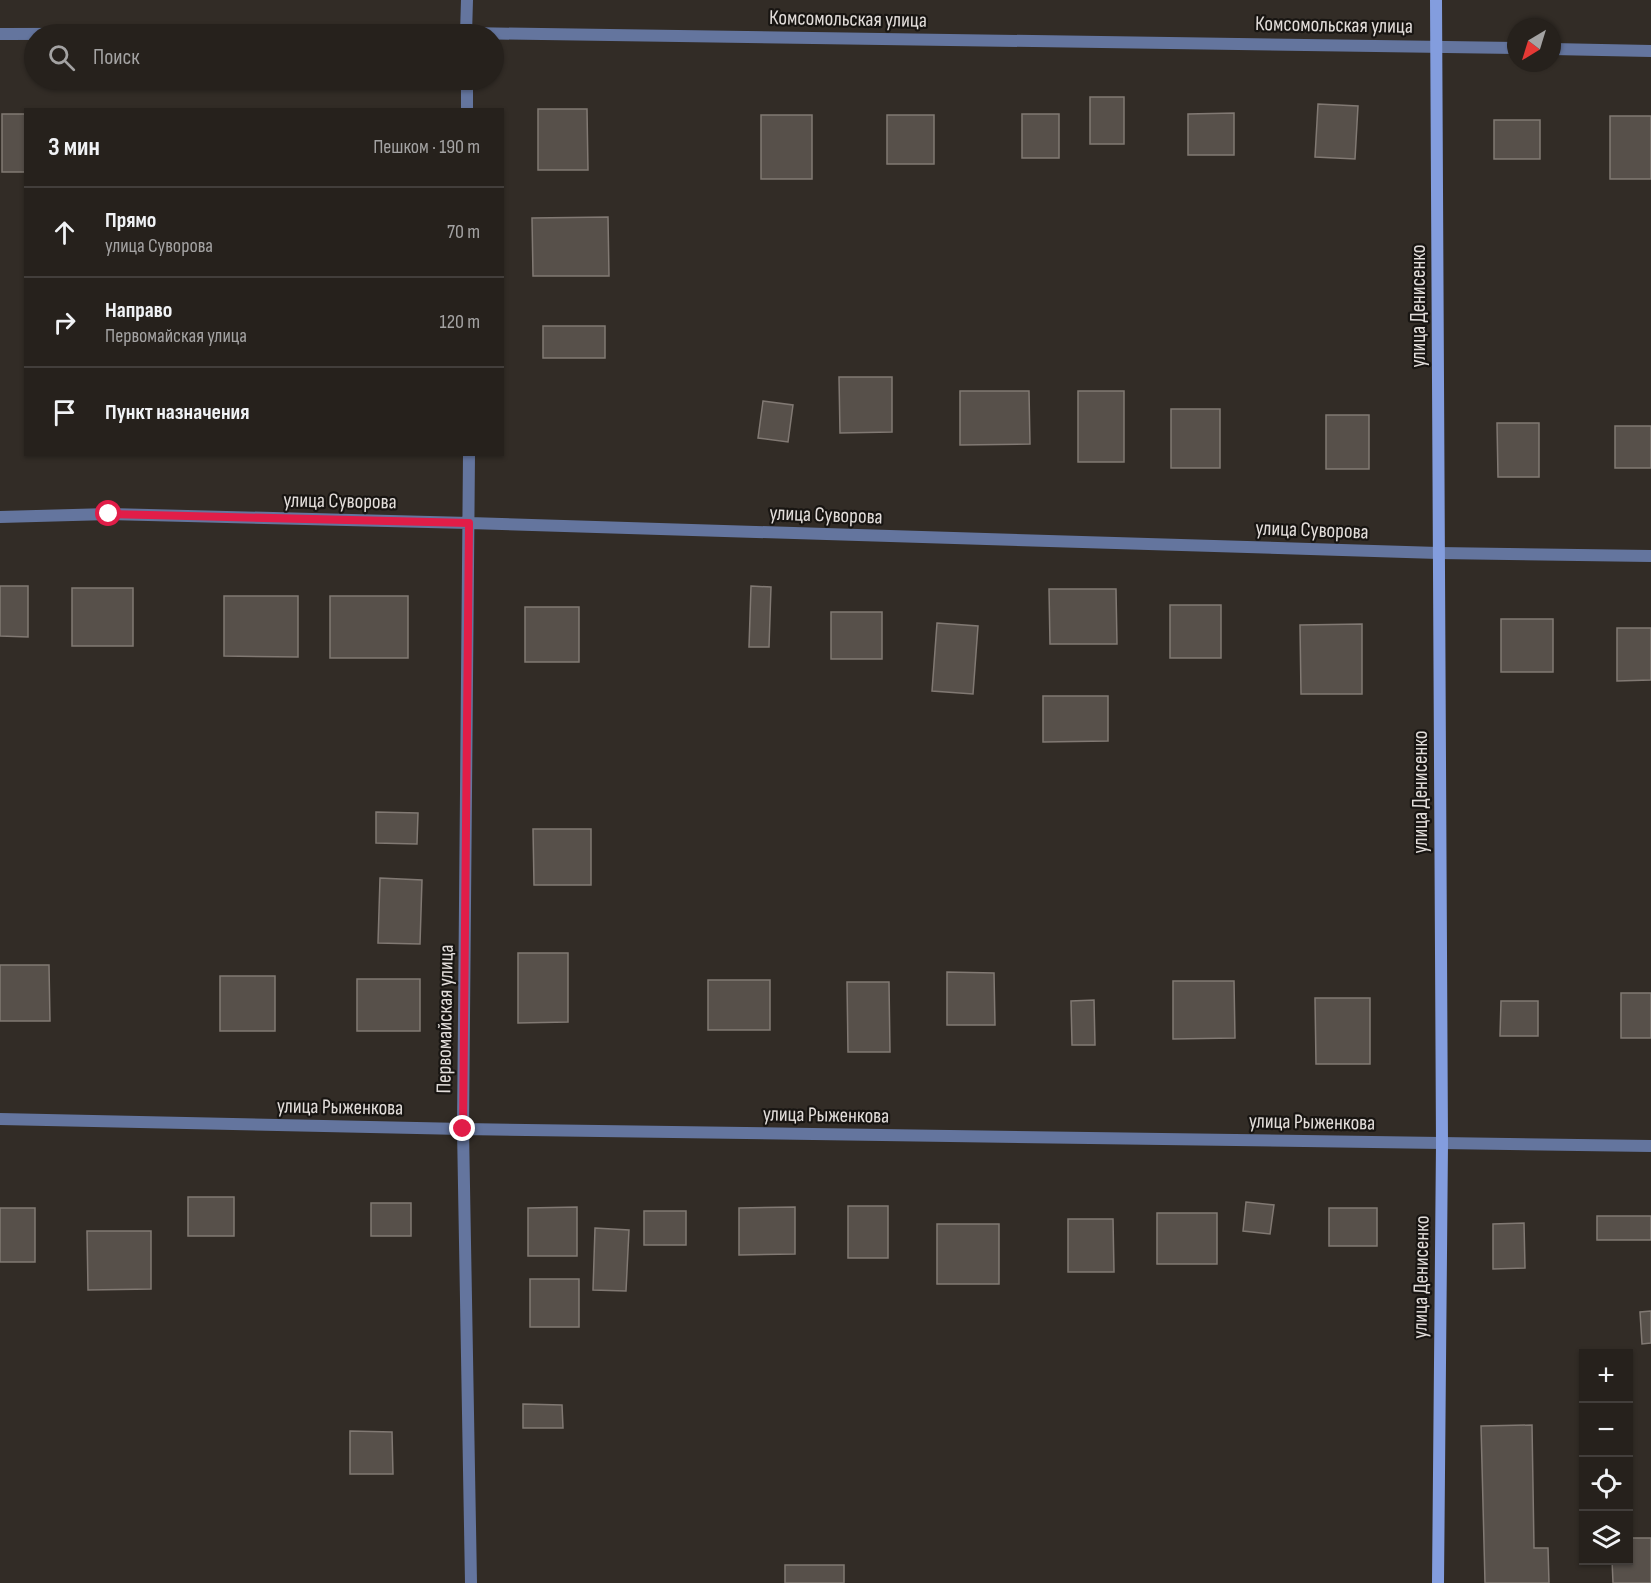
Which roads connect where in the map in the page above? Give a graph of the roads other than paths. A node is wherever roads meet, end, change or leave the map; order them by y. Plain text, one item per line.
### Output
1 (467, 0) edge
2 (1436, 0) edge
3 (466, 24) edge
4 (0, 34) edge
5 (24, 34) edge
6 (504, 34) edge
7 (1437, 46) junction
8 (1507, 48) edge
9 (1561, 49) edge
10 (1651, 51) edge
11 (467, 90) edge
12 (467, 108) edge
13 (469, 456) edge
14 (0, 517) edge
15 (469, 523) junction
16 (1438, 553) junction
17 (1651, 556) edge
18 (0, 1119) edge
19 (463, 1129) junction
20 (1442, 1143) junction
21 (1651, 1146) edge
22 (471, 1583) edge
23 (1438, 1583) edge

1 - 3 street
2 - 7 street, улица Денисенко
4 - 5 street, Комсомольская улица
6 - 7 street, Комсомольская улица
7 - 8 street, Комсомольская улица
7 - 16 street, улица Денисенко
9 - 10 street
11 - 12 street
13 - 15 street, Первомайская улица
14 - 15 street, улица Суворова
15 - 16 street, улица Суворова
15 - 19 street, Первомайская улица
16 - 17 street, улица Суворова
16 - 20 street, улица Денисенко
18 - 19 street, улица Рыженкова
19 - 20 street, улица Рыженкова
19 - 22 street, Первомайская улица
20 - 21 street, улица Рыженкова
20 - 23 street, улица Денисенко

